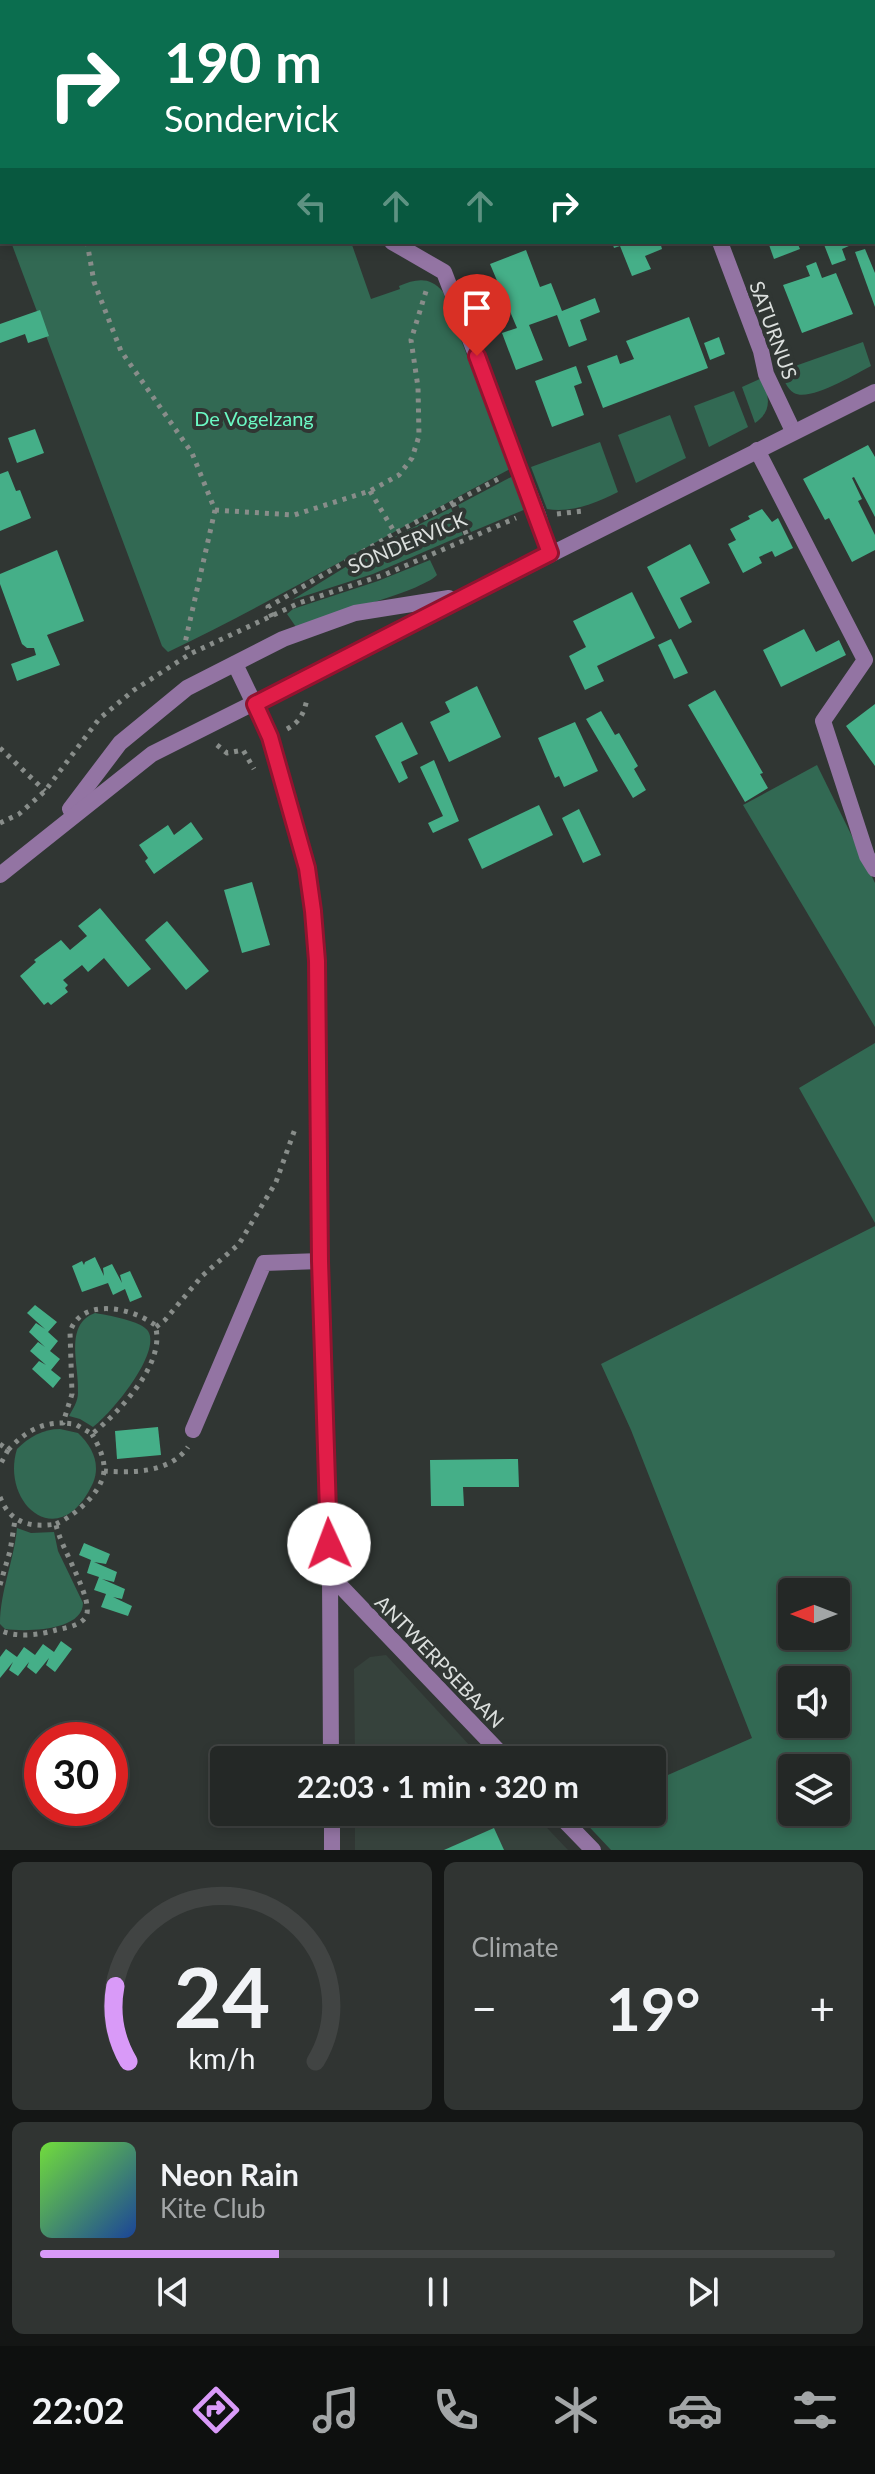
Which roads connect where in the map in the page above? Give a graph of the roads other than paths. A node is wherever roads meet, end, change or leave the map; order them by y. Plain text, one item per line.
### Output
1 (396, 244) edge
2 (721, 244) edge
3 (875, 392) edge
4 (793, 431) junction
5 (757, 450) junction
6 (550, 553) junction
7 (465, 596) junction
8 (235, 664) junction
9 (255, 704) junction
10 (57, 827) junction
11 (875, 869) edge
12 (0, 875) edge
13 (320, 1261) junction
14 (193, 1430) road end
15 (330, 1575) junction
16 (331, 1746) edge
17 (494, 1746) edge
18 (332, 1826) edge
19 (570, 1826) edge
20 (332, 1850) edge
21 (593, 1850) edge

1 - 6 street
2 - 4 street, SATURNUS
3 - 4 street
4 - 5 street
5 - 6 street
5 - 11 street
6 - 7 street
7 - 8 street
7 - 9 street
8 - 9 street
8 - 10 street
9 - 10 street
9 - 13 street
10 - 12 street
13 - 14 street
13 - 15 street
15 - 16 street
15 - 17 street, ANTWERPSEBAAN
18 - 20 street
19 - 21 street

